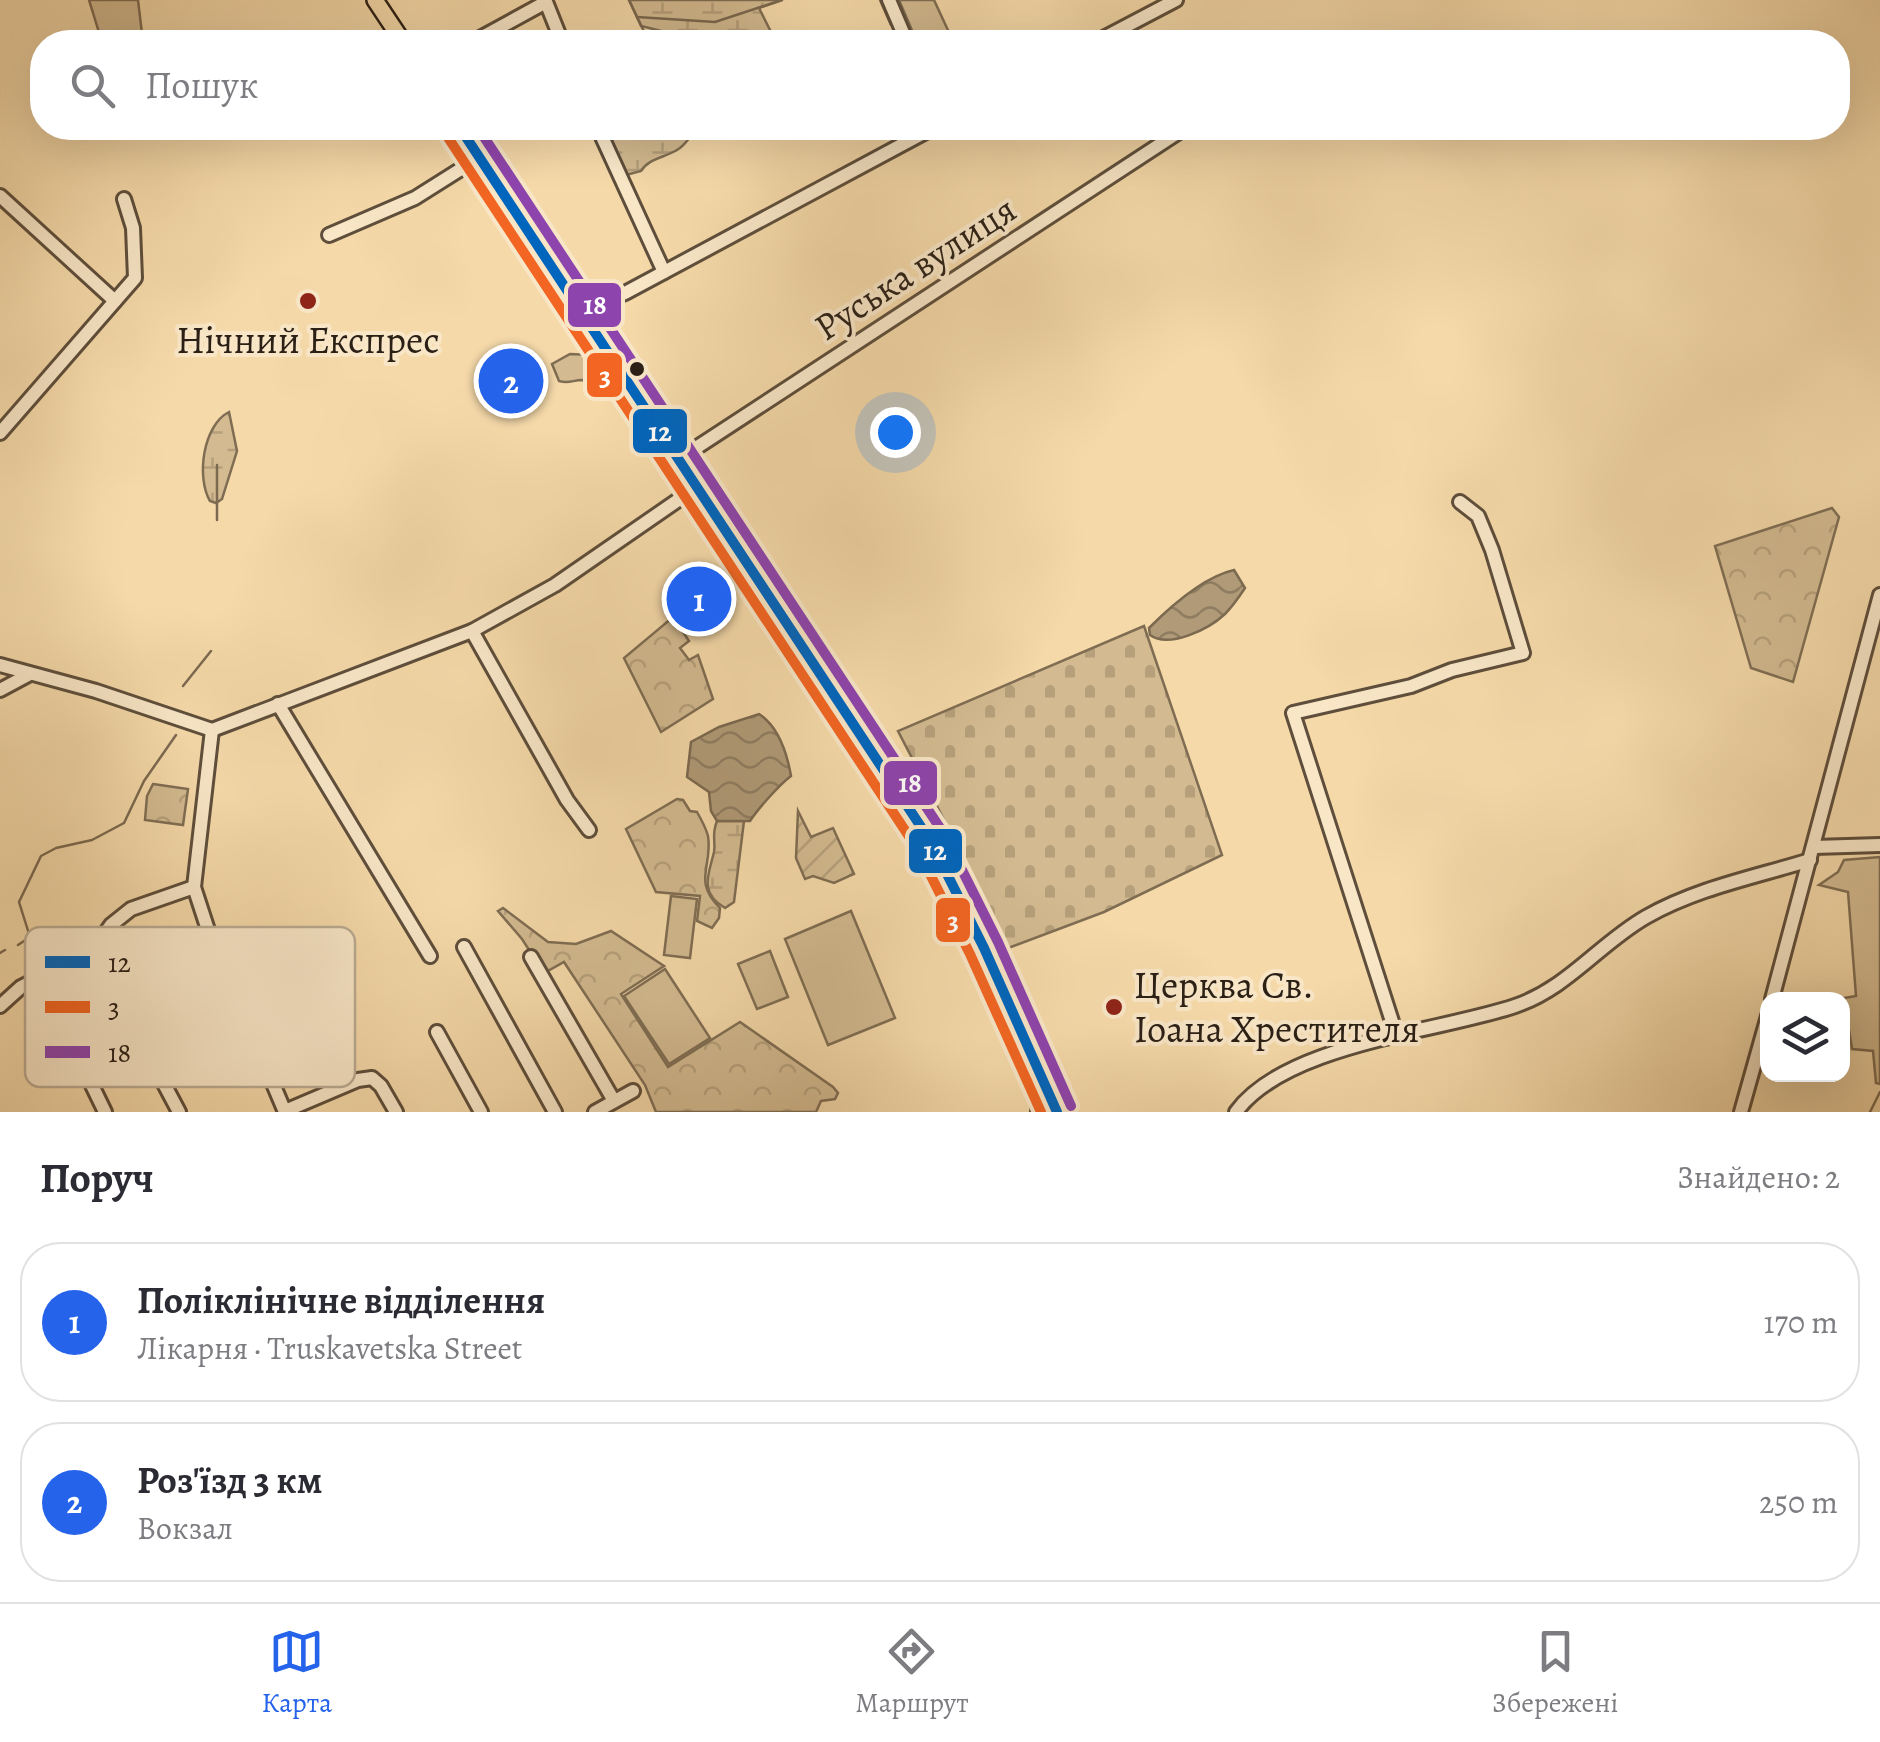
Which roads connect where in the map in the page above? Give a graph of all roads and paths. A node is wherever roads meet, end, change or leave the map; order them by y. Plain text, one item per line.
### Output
1 (374, 0) edge
2 (888, 0) edge
3 (1176, 0) edge
4 (395, 30) edge
5 (495, 30) edge
6 (557, 30) edge
7 (902, 30) edge
8 (1119, 30) edge
9 (468, 140) edge
10 (604, 140) edge
11 (911, 140) edge
12 (1167, 140) edge
13 (480, 157) junction
14 (0, 196) edge
15 (124, 199) dead end
16 (329, 235) dead end
17 (664, 272) junction
18 (115, 301) junction
19 (582, 311) junction
20 (0, 433) edge
21 (679, 459) junction
22 (697, 486) junction
23 (1460, 502) dead end
24 (1880, 595) edge
25 (472, 630) junction
26 (0, 665) edge
27 (28, 675) junction
28 (0, 690) edge
29 (278, 704) junction
30 (212, 730) junction
31 (588, 830) dead end
32 (1880, 845) edge
33 (1812, 854) junction
34 (194, 887) junction
35 (110, 927) edge
36 (207, 927) edge
37 (464, 947) dead end
38 (430, 956) dead end
39 (531, 957) dead end
40 (25, 987) edge
41 (1774, 992) edge
42 (0, 1006) edge
43 (437, 1032) dead end
44 (1397, 1037) junction
45 (1760, 1044) edge
46 (1042, 1078) junction
47 (355, 1081) edge
48 (93, 1087) edge
49 (165, 1087) edge
50 (274, 1087) edge
51 (342, 1087) edge
52 (633, 1090) dead end
53 (614, 1101) junction
54 (1054, 1110) edge
55 (105, 1112) edge
56 (178, 1112) edge
57 (285, 1112) edge
58 (396, 1112) edge
59 (481, 1112) edge
60 (555, 1112) edge
61 (595, 1112) edge
62 (1038, 1112) edge
63 (1236, 1112) edge
64 (1741, 1112) edge

1 - 4 main road
2 - 7 street
3 - 8 street
5 - 6 street
9 - 13 main road
10 - 17 street
11 - 17 street
12 - 21 street, Руська вулиця
13 - 16 street
13 - 19 main road
14 - 18 street
15 - 18 street
17 - 19 street
18 - 20 street
19 - 21 main road
21 - 22 main road
22 - 25 street
22 - 46 main road
23 - 44 street
24 - 33 street
25 - 29 street
25 - 31 street
26 - 27 street
27 - 28 street
27 - 30 street
29 - 30 street
29 - 38 street
30 - 34 street
32 - 33 street
33 - 41 street
33 - 44 street
34 - 35 street
34 - 36 street
37 - 60 street
39 - 53 street
40 - 42 street
43 - 59 street
44 - 63 street
45 - 64 street
46 - 54 main road
46 - 62 street
47 - 58 street
48 - 55 street
49 - 56 street
50 - 57 street
51 - 57 street
52 - 53 street
53 - 61 street

